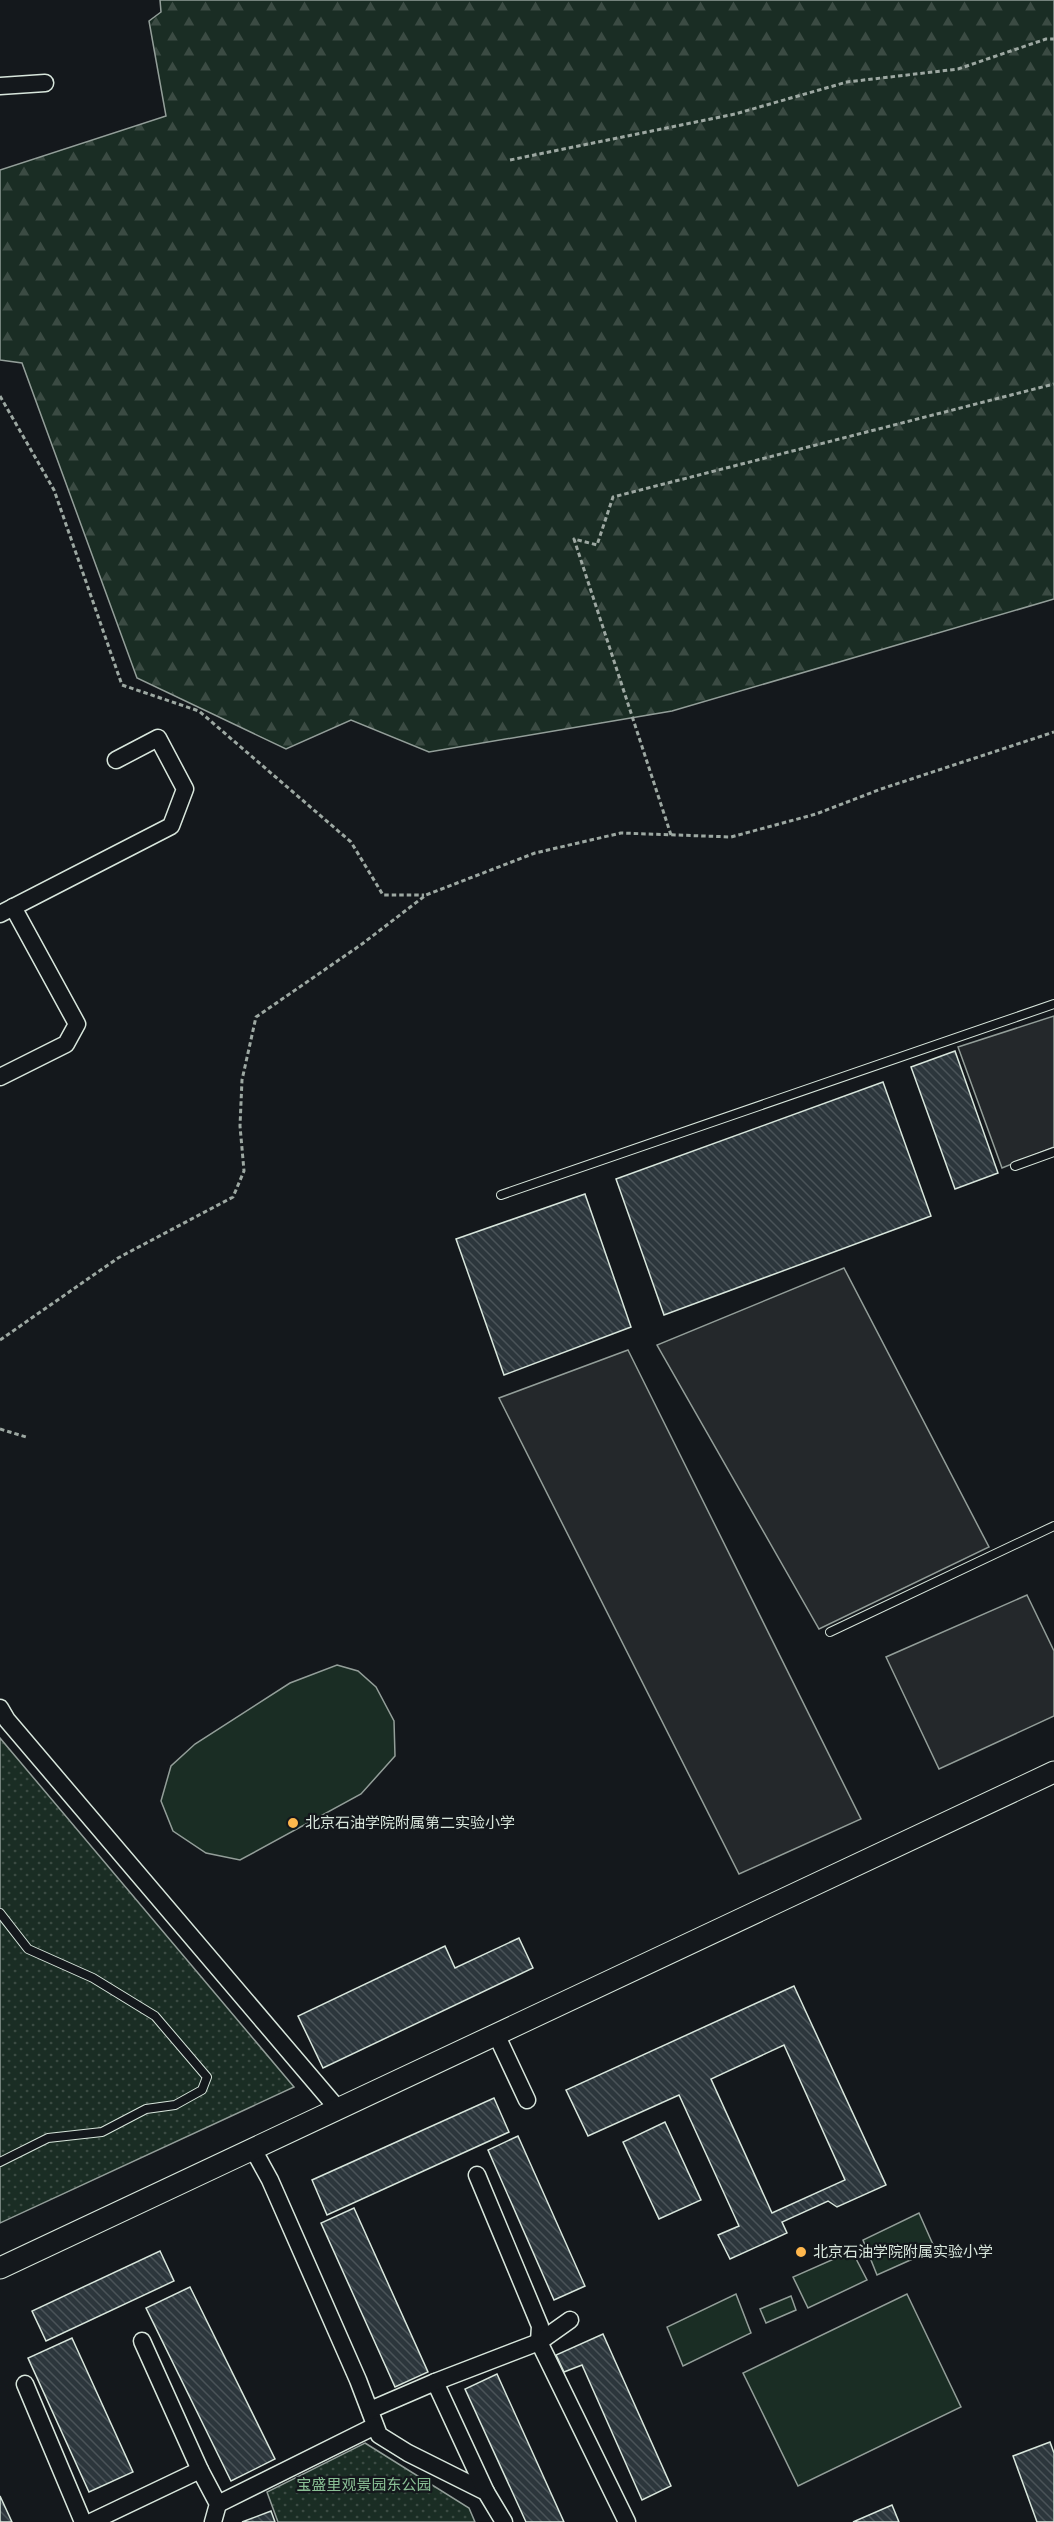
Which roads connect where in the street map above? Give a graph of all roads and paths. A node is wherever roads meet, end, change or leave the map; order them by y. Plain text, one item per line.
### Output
1 (1054, 39) edge
2 (45, 83) dead end
3 (0, 86) edge
4 (510, 160) dead end
5 (1054, 384) edge
6 (0, 396) edge
7 (1054, 732) edge
8 (116, 760) dead end
9 (671, 835) junction
10 (426, 895) junction
11 (6, 911) edge
12 (1054, 1004) edge
13 (0, 1077) edge
14 (1054, 1152) edge
15 (1015, 1167) dead end
16 (501, 1196) dead end
17 (0, 1340) edge
18 (0, 1429) edge
19 (26, 1437) dead end
20 (1054, 1526) edge
21 (830, 1632) dead end
22 (0, 1708) edge
23 (1054, 1772) edge
24 (0, 1913) edge
25 (496, 2034) junction
26 (527, 2100) dead end
27 (338, 2109) junction
28 (253, 2149) junction
29 (0, 2162) edge
30 (477, 2175) dead end
31 (0, 2268) edge
32 (570, 2320) dead end
33 (142, 2341) dead end
34 (539, 2342) junction
35 (435, 2382) junction
36 (25, 2384) dead end
37 (373, 2418) junction
38 (200, 2470) junction
39 (486, 2492) junction
40 (218, 2504) junction
41 (83, 2522) edge
42 (90, 2522) edge
43 (213, 2522) edge
44 (504, 2522) edge
45 (627, 2522) edge

1 - 4 path
2 - 3 street
5 - 9 path
6 - 10 path
7 - 9 path
8 - 11 street
9 - 10 path
10 - 17 path
11 - 13 street
12 - 16 lane
14 - 15 lane
18 - 19 path
20 - 21 lane
22 - 27 street
23 - 25 street
24 - 29 lane
25 - 26 street
25 - 27 street
27 - 28 street
28 - 31 street
28 - 37 street
30 - 34 street
32 - 34 street
33 - 38 street
34 - 35 street
34 - 45 street
35 - 37 street
35 - 39 street
36 - 41 street
37 - 39 street
37 - 40 street
38 - 40 street
38 - 42 street
39 - 44 street
40 - 43 street

